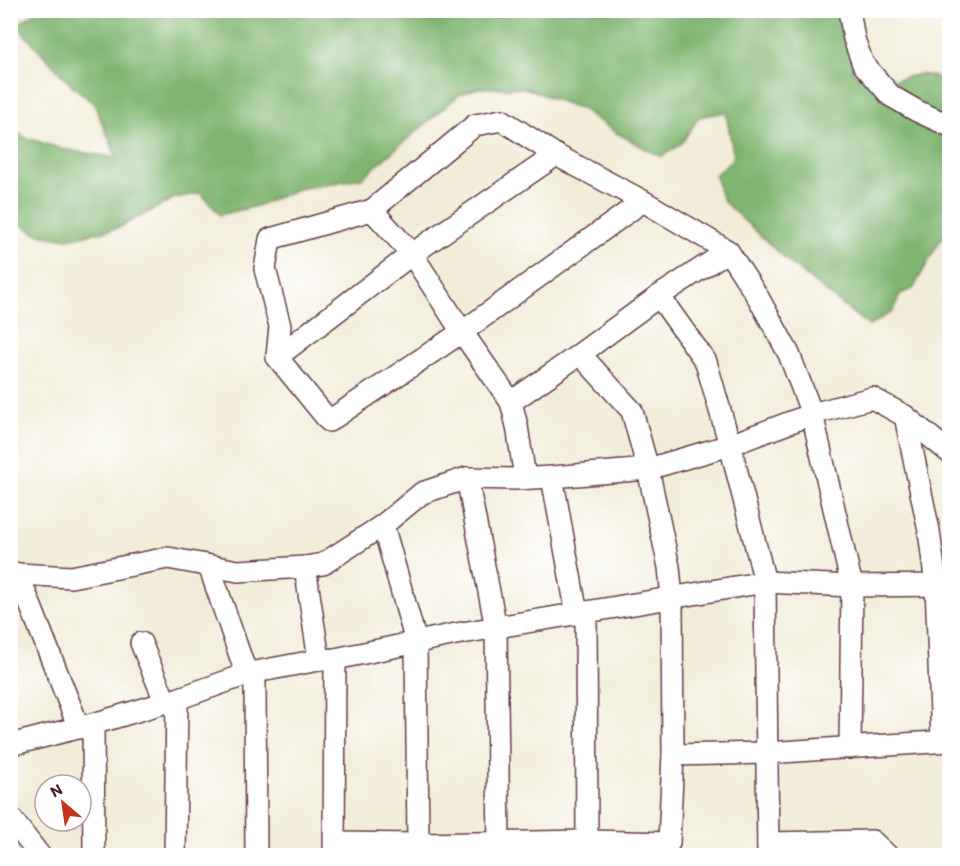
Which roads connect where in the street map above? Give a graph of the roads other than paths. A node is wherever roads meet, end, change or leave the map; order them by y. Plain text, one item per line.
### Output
1 (849, 10) edge
2 (950, 126) edge
3 (556, 155) junction
4 (643, 201) junction
5 (372, 210) junction
6 (728, 251) junction
7 (412, 254) junction
8 (658, 296) junction
9 (462, 332) junction
10 (580, 354) junction
11 (277, 357) junction
12 (511, 402) junction
13 (812, 414) junction
14 (905, 416) junction
15 (730, 445) junction
16 (950, 453) edge
17 (648, 469) junction
18 (552, 477) junction
19 (467, 478) junction
20 (525, 478) junction
21 (383, 525) junction
22 (209, 566) junction
23 (305, 567) junction
24 (14, 573) edge
25 (765, 582) junction
26 (943, 585) edge
27 (852, 586) junction
28 (672, 598) junction
29 (582, 613) junction
30 (496, 628) junction
31 (416, 642) junction
32 (141, 643) dead end
33 (327, 660) junction
34 (250, 673) junction
35 (171, 700) junction
36 (86, 726) junction
37 (946, 741) edge
38 (10, 745) edge
39 (850, 748) junction
40 (766, 753) junction
41 (673, 755) junction
42 (10, 817) edge
43 (587, 841) junction
44 (499, 842) junction
45 (418, 844) junction
46 (335, 849) edge
47 (768, 849) edge
48 (40, 855) edge
49 (94, 855) edge
50 (175, 855) edge
51 (256, 855) edge
52 (888, 855) edge

1 - 2 street
3 - 4 street
3 - 5 street
3 - 7 street
4 - 6 street
4 - 9 street
5 - 7 street
5 - 11 street
6 - 8 street
6 - 13 street
7 - 9 street
7 - 11 street
8 - 10 street
8 - 15 street
9 - 11 street
9 - 12 street
10 - 12 street
10 - 17 street
12 - 20 street
13 - 14 street
13 - 15 street
13 - 27 street
14 - 16 street
14 - 26 street
15 - 17 street
15 - 25 street
17 - 18 street
17 - 28 street
18 - 20 street
18 - 29 street
19 - 20 street
19 - 21 street
19 - 30 street
21 - 23 street
21 - 31 street
22 - 23 street
22 - 24 street
22 - 34 street
23 - 33 street
24 - 36 street
25 - 27 street
25 - 28 street
25 - 40 street
26 - 27 street
26 - 37 street
27 - 39 street
28 - 29 street
28 - 41 street
29 - 30 street
29 - 43 street
30 - 31 street
30 - 44 street
31 - 33 street
31 - 45 street
32 - 35 street
33 - 34 street
33 - 46 street
34 - 35 street
34 - 51 street
35 - 36 street
35 - 50 street
36 - 38 street
36 - 49 street
37 - 39 street
39 - 40 street
40 - 41 street
40 - 47 street
41 - 43 street
42 - 48 street
43 - 44 street
44 - 45 street
45 - 46 street
47 - 52 street

